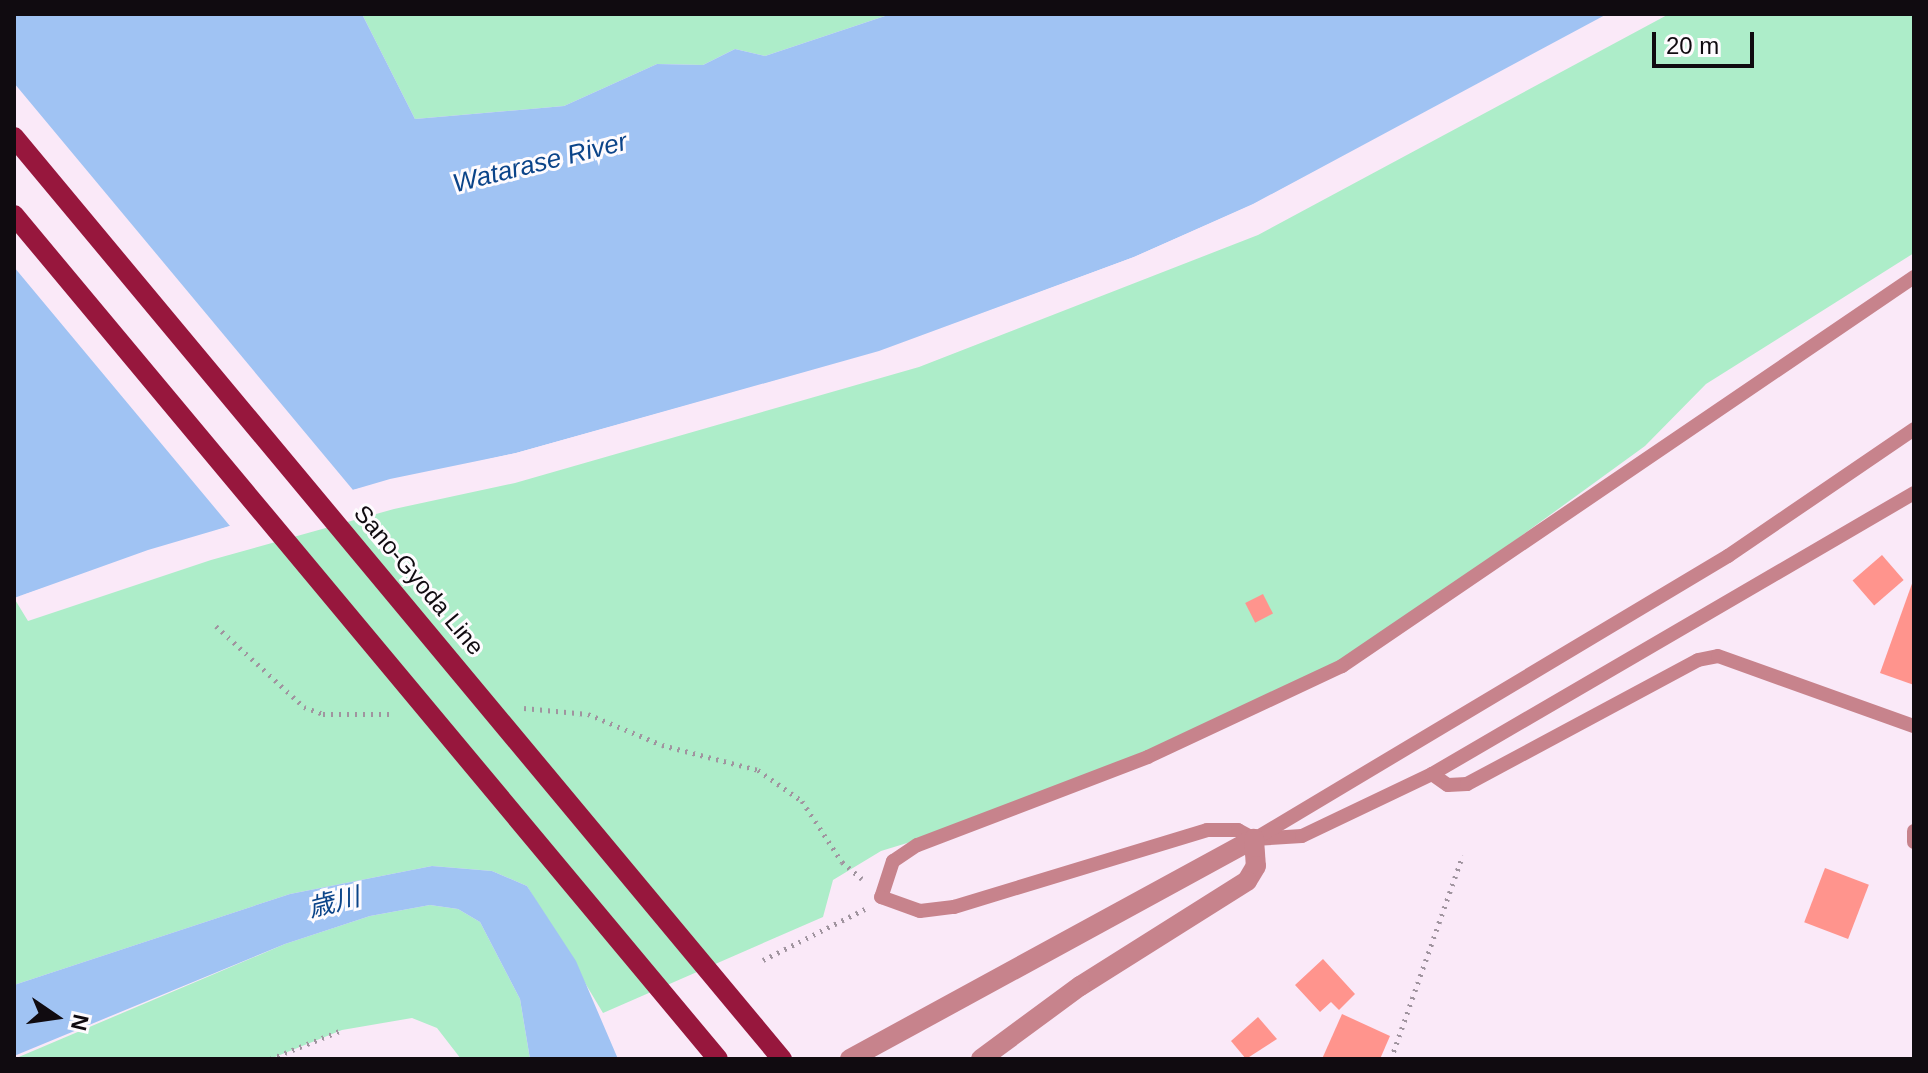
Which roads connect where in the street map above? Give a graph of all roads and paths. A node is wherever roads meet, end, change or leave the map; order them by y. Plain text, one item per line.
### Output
1 (14, 137) edge
2 (14, 215) edge
3 (1914, 277) edge
4 (1914, 429) edge
5 (1914, 493) edge
6 (216, 626) dead end
7 (506, 709) dead end
8 (412, 713) dead end
9 (1914, 726) edge
10 (1432, 774) junction
11 (1914, 831) edge
12 (1254, 839) junction
13 (1914, 842) edge
14 (1463, 855) dead end
15 (881, 897) junction
16 (763, 960) dead end
17 (342, 1030) dead end
18 (716, 1057) edge
19 (270, 1059) edge
20 (782, 1059) edge
21 (850, 1059) edge
22 (981, 1059) edge
23 (1391, 1059) edge

1 - 20 main road, Sano-Gyoda Line
2 - 18 main road
3 - 15 lane
4 - 12 lane
5 - 10 lane
6 - 8 path
7 - 15 path
9 - 10 lane
10 - 12 lane
11 - 13 lane
12 - 15 lane
12 - 21 street
12 - 22 street
14 - 23 path
15 - 16 path
17 - 19 path

